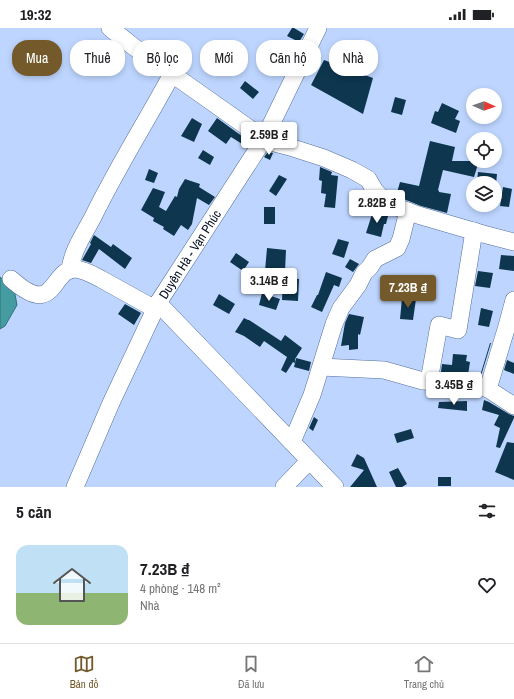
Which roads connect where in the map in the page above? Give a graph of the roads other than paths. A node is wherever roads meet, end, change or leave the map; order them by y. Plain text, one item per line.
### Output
1 (110, 28) edge
2 (318, 28) edge
3 (133, 46) edge
4 (171, 76) edge
5 (175, 76) edge
6 (264, 139) junction
7 (408, 211) junction
8 (474, 231) junction
9 (514, 242) edge
10 (70, 270) junction
11 (11, 279) dead end
12 (514, 300) edge
13 (156, 306) junction
14 (321, 367) junction
15 (428, 381) junction
16 (488, 389) junction
17 (514, 406) edge
18 (292, 442) junction
19 (309, 460) junction
20 (75, 487) edge
21 (284, 487) edge
22 (335, 487) edge

1 - 3 street
2 - 6 street, Duyên Hà - Vạn Phúc
4 - 10 street
5 - 6 street
6 - 7 street
6 - 13 street, Duyên Hà - Vạn Phúc
7 - 8 street
7 - 14 street
8 - 9 street
8 - 15 street
10 - 11 street
10 - 13 street
12 - 16 street
13 - 18 street
13 - 20 street, Duyên Hà - Vạn Phúc
14 - 15 street
14 - 18 street
15 - 16 street
16 - 17 street
18 - 19 street
19 - 21 street
19 - 22 street

